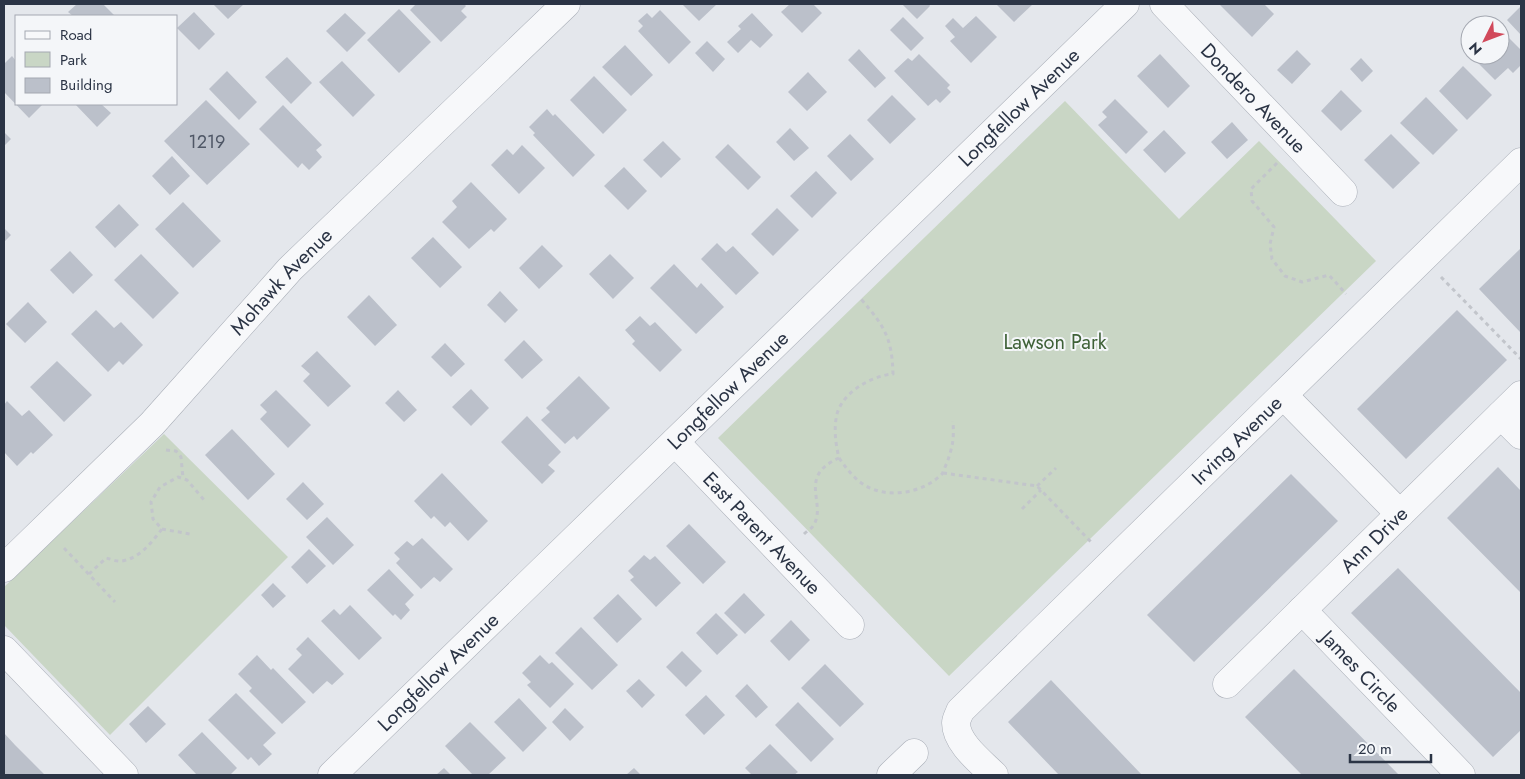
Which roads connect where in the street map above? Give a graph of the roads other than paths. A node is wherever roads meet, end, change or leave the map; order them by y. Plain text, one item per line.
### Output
1 (566, 4) edge
2 (1125, 4) edge
3 (1164, 4) edge
4 (1521, 162) edge
5 (1343, 192) dead end
6 (1283, 395) junction
7 (1521, 395) edge
8 (1501, 415) junction
9 (1521, 435) edge
10 (675, 442) junction
11 (1400, 514) junction
12 (4, 568) edge
13 (1302, 610) junction
14 (850, 625) dead end
15 (4, 650) edge
16 (1227, 684) dead end
17 (914, 753) dead end
18 (124, 775) edge
19 (332, 775) edge
20 (892, 775) edge
21 (994, 775) edge
22 (1461, 775) edge

1 - 12 street, Mohawk Avenue
2 - 10 street, Longfellow Avenue
3 - 5 street, Dondero Avenue
4 - 6 street, Irving Avenue
6 - 11 street
6 - 21 street, Irving Avenue
7 - 8 street, Ann Drive
8 - 9 street
8 - 11 street, Ann Drive
10 - 14 street, East Parent Avenue
10 - 19 street, Longfellow Avenue
11 - 13 street, Ann Drive
13 - 16 street, Ann Drive
13 - 22 street, James Circle
15 - 18 street
17 - 20 street

